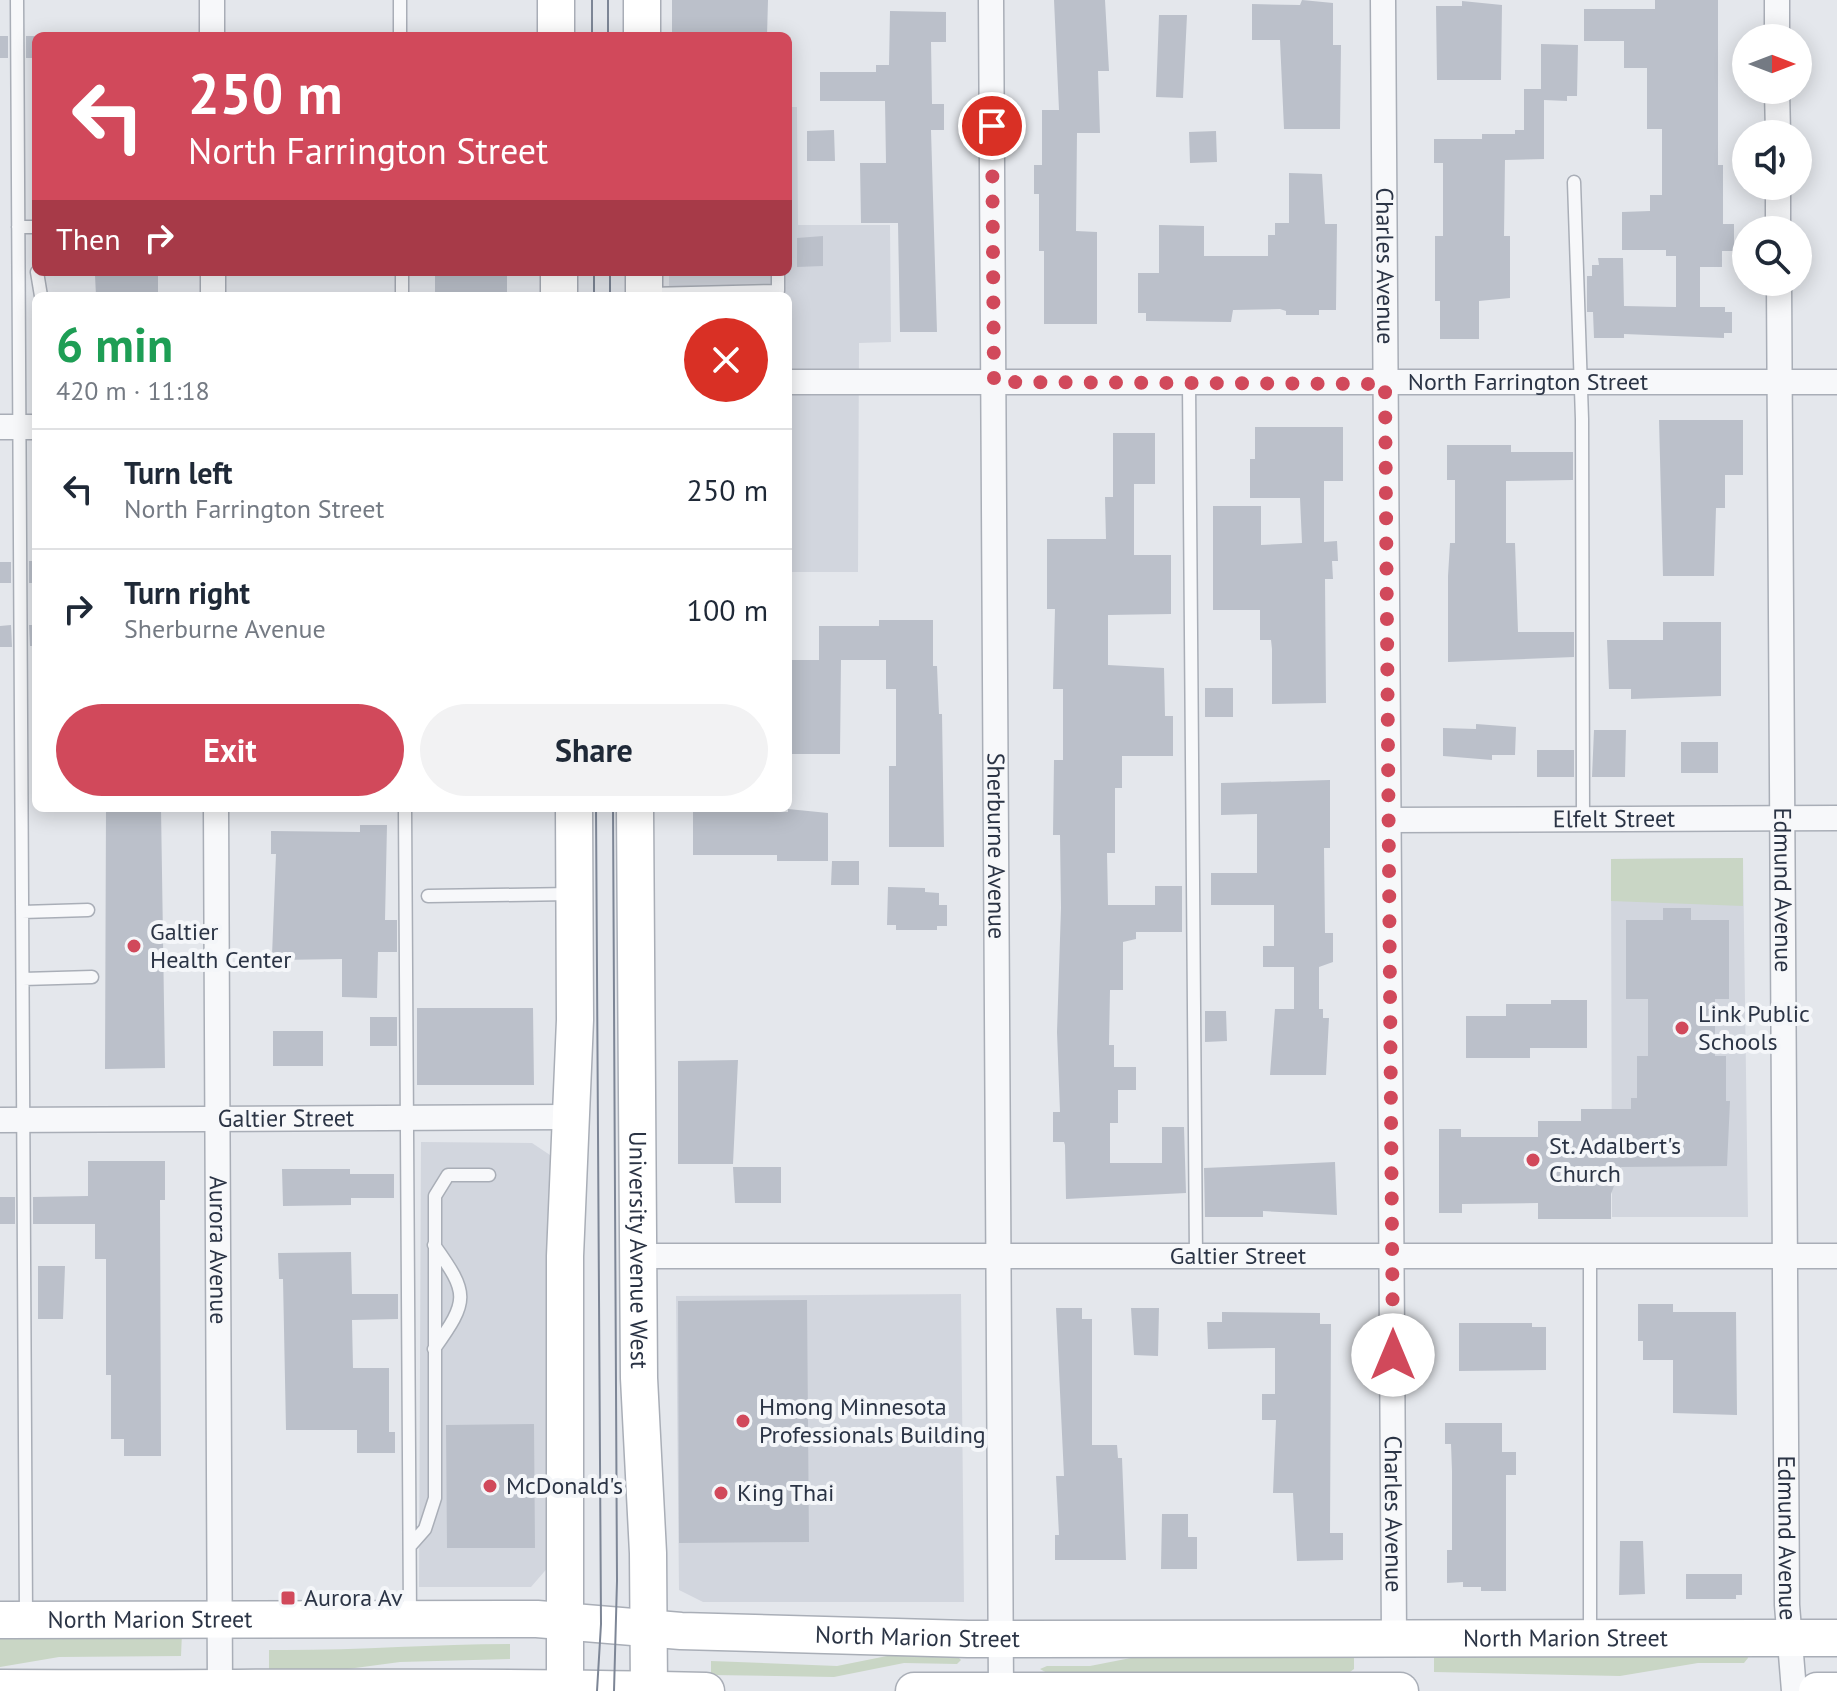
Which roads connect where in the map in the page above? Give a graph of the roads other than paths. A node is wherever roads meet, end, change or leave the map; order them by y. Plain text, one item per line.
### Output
1 (17, 0) edge
2 (212, 0) edge
3 (400, 0) edge
4 (556, 0) edge
5 (642, 0) edge
6 (991, 0) edge
7 (1383, 0) edge
8 (1777, 0) edge
9 (1777, 24) edge
10 (212, 32) edge
11 (400, 32) edge
12 (556, 32) edge
13 (642, 32) edge
14 (1574, 182) dead end
15 (18, 227) junction
16 (32, 227) edge
17 (778, 276) edge
18 (644, 287) edge
19 (1779, 296) edge
20 (792, 382) edge
21 (994, 382) junction
22 (1780, 382) junction
23 (1837, 382) edge
24 (1189, 383) junction
25 (1385, 384) junction
26 (1580, 384) junction
27 (18, 427) edge
28 (216, 812) edge
29 (405, 812) edge
30 (574, 812) edge
31 (635, 812) edge
32 (1784, 818) junction
33 (1837, 818) edge
34 (1390, 820) junction
35 (1583, 820) junction
36 (574, 894) junction
37 (428, 896) dead end
38 (88, 910) dead end
39 (22, 912) junction
40 (92, 977) dead end
41 (23, 979) junction
42 (570, 1117) junction
43 (407, 1118) junction
44 (217, 1119) junction
45 (12, 1120) edge
46 (489, 1175) dead end
47 (434, 1245) junction
48 (638, 1256) junction
49 (1785, 1256) junction
50 (1837, 1256) edge
51 (1590, 1257) junction
52 (1196, 1258) junction
53 (1393, 1258) junction
54 (998, 1259) junction
55 (434, 1349) junction
56 (410, 1546) junction
57 (13, 1620) edge
58 (410, 1620) junction
59 (565, 1621) junction
60 (220, 1622) junction
61 (649, 1629) junction
62 (1394, 1636) junction
63 (1590, 1636) junction
64 (1789, 1638) junction
65 (1837, 1638) edge
66 (1000, 1639) junction
67 (0, 1688) edge
68 (565, 1688) edge
69 (220, 1690) edge
70 (409, 1690) edge
71 (649, 1691) edge
72 (706, 1691) edge
73 (914, 1691) edge
74 (1001, 1691) edge
75 (1394, 1691) edge
76 (1400, 1691) edge
77 (1794, 1691) edge
78 (1817, 1691) edge
79 (1837, 1691) edge

1 - 15 lane
2 - 10 street
3 - 11 lane
4 - 12 main road
5 - 13 main road
6 - 21 street, Sherburne Avenue
7 - 25 street, Charles Avenue
8 - 9 street
14 - 26 lane
15 - 16 lane
15 - 27 lane
17 - 18 lane
19 - 22 street, Edmund Avenue
20 - 21 street, North Farrington Street
21 - 24 street, North Farrington Street
21 - 54 street, Sherburne Avenue
22 - 23 street, North Farrington Street
22 - 26 street, North Farrington Street
22 - 32 street, Edmund Avenue
24 - 25 street, North Farrington Street
24 - 52 lane
25 - 26 street, North Farrington Street
25 - 34 street, Charles Avenue
26 - 35 lane
27 - 39 lane
28 - 44 street, Aurora Avenue
29 - 43 lane
30 - 36 main road
31 - 48 main road, University Avenue West
32 - 33 street, Elfelt Street
32 - 35 street, Elfelt Street
32 - 49 street, Edmund Avenue
34 - 35 street, Elfelt Street
34 - 53 street, Charles Avenue
36 - 37 lane
36 - 42 main road
38 - 39 lane
39 - 41 lane
40 - 41 lane
41 - 45 lane
42 - 43 street, Galtier Street
42 - 59 main road
43 - 44 street, Galtier Street
43 - 56 lane
44 - 45 street, Galtier Street
44 - 60 street, Aurora Avenue
45 - 57 lane
46 - 47 lane
47 - 55 lane
47 - 55 lane
48 - 54 street, Galtier Street
48 - 61 main road, University Avenue West
49 - 50 street, Galtier Street
49 - 51 street, Galtier Street
49 - 64 street, Edmund Avenue
51 - 53 street, Galtier Street
51 - 63 lane
52 - 53 street, Galtier Street
52 - 54 street, Galtier Street
53 - 62 street, Charles Avenue
54 - 66 street, Sherburne Avenue
55 - 56 lane
56 - 58 lane
57 - 60 main road, North Marion Street
58 - 59 main road, North Marion Street
58 - 60 main road, North Marion Street
59 - 61 main road, North Marion Street
59 - 68 main road
60 - 69 street, Aurora Avenue
61 - 66 main road, North Marion Street
61 - 71 main road, University Avenue West
62 - 63 main road, North Marion Street
62 - 66 main road, North Marion Street
63 - 64 main road, North Marion Street
64 - 65 main road, North Marion Street
64 - 77 street, Edmund Avenue
66 - 74 street, Sherburne Avenue
67 - 69 main road
68 - 70 main road
68 - 71 main road
69 - 70 main road
71 - 72 main road
73 - 74 main road
74 - 75 main road
75 - 76 main road
78 - 79 main road

